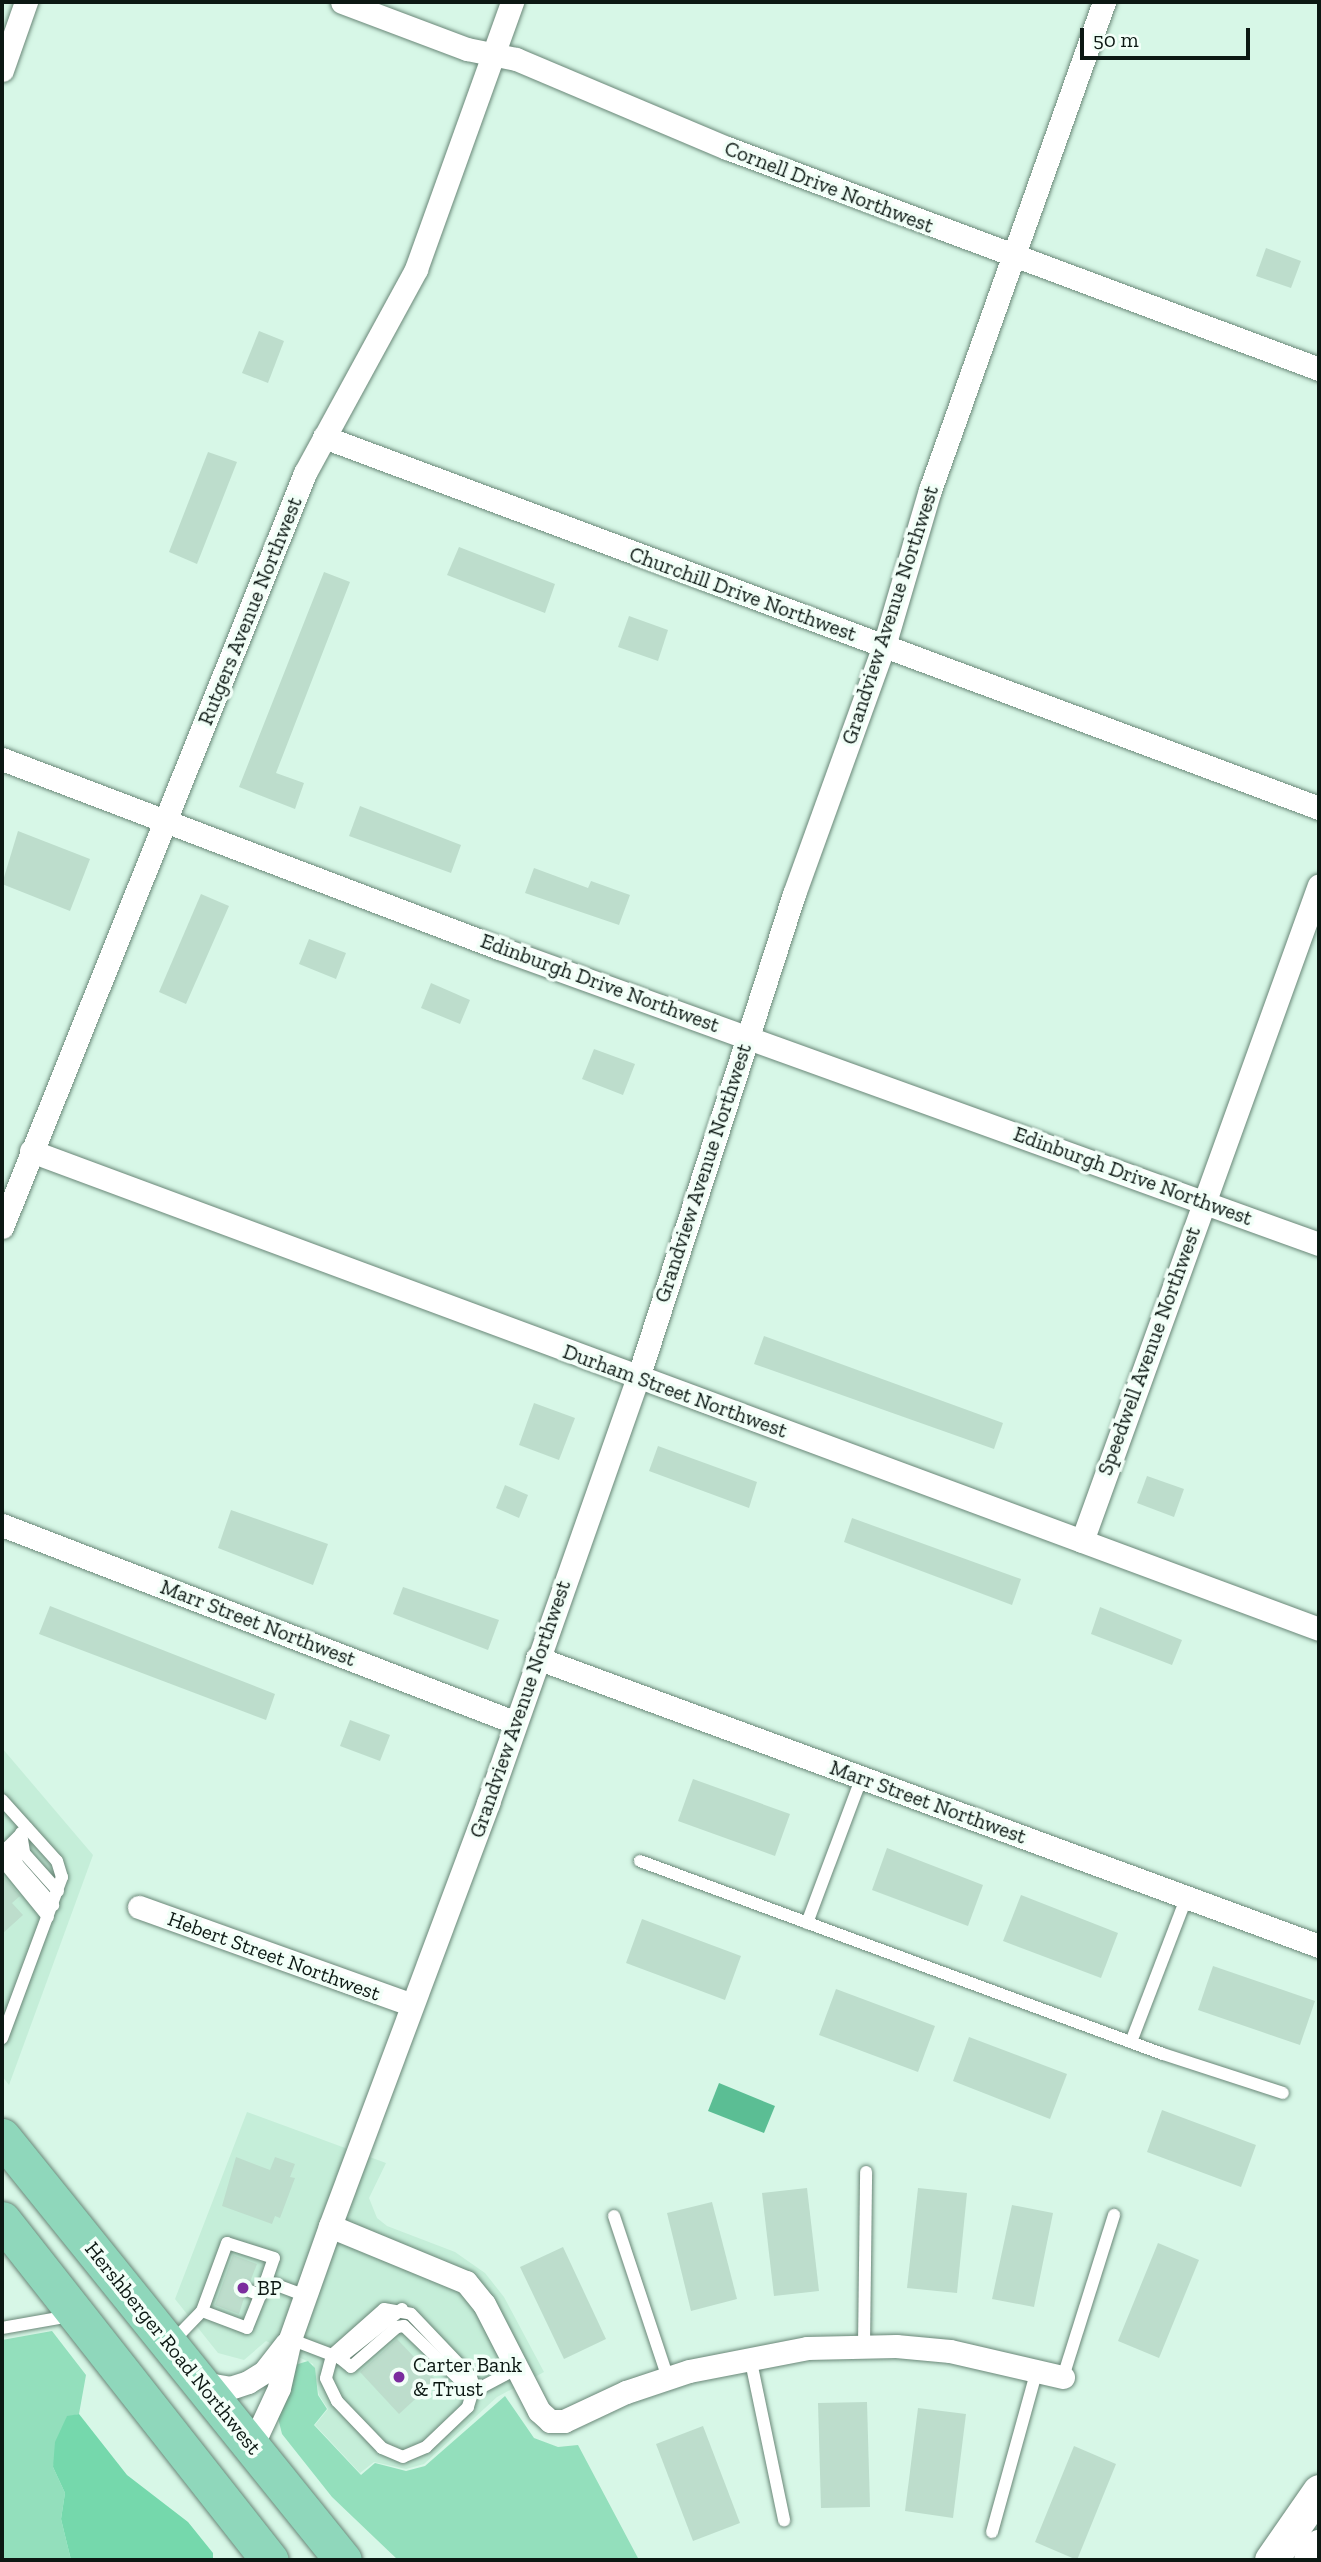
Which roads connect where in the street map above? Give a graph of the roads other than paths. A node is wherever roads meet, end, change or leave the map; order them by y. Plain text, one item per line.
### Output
1 (26, 2) edge
2 (341, 2) edge
3 (512, 2) edge
4 (1104, 2) edge
5 (494, 54) junction
6 (2, 70) edge
7 (1011, 256) junction
8 (1319, 369) edge
9 (324, 437) junction
10 (884, 646) junction
11 (2, 759) edge
12 (1319, 808) edge
13 (165, 821) junction
14 (1319, 885) edge
15 (747, 1035) junction
16 (32, 1151) junction
17 (1202, 1201) junction
18 (2, 1227) edge
19 (1319, 1244) edge
20 (638, 1378) junction
21 (2, 1525) edge
22 (1082, 1541) junction
23 (1319, 1629) edge
24 (537, 1658) junction
25 (514, 1722) junction
26 (862, 1777) junction
27 (2, 1800) edge
28 (21, 1833) junction
29 (640, 1861) dead end
30 (58, 1891) junction
31 (1187, 1896) junction
32 (139, 1907) dead end
33 (50, 1911) junction
34 (807, 1923) junction
35 (1319, 1946) edge
36 (410, 2004) junction
37 (2, 2038) edge
38 (1131, 2042) junction
39 (1283, 2093) dead end
40 (2, 2137) edge
41 (866, 2172) dead end
42 (1114, 2215) dead end
43 (614, 2216) dead end
44 (2, 2220) edge
45 (330, 2226) junction
46 (266, 2281) junction
47 (247, 2290) dead end
48 (261, 2295) junction
49 (306, 2295) junction
50 (202, 2311) junction
51 (77, 2315) junction
52 (2, 2328) edge
53 (290, 2339) junction
54 (170, 2344) junction
55 (864, 2346) junction
56 (336, 2356) junction
57 (750, 2356) junction
58 (517, 2368) junction
59 (1037, 2370) junction
60 (1062, 2377) joint
61 (668, 2378) junction
62 (202, 2384) junction
63 (474, 2387) junction
64 (252, 2446) junction
65 (1319, 2490) edge
66 (784, 2520) dead end
67 (992, 2532) dead end
68 (1319, 2546) edge
69 (262, 2553) edge
70 (343, 2560) edge
71 (1271, 2560) edge
72 (1310, 2560) edge

1 - 6 street
2 - 5 street, Cornell Drive Northwest
3 - 5 street, Rutgers Avenue Northwest
4 - 7 street, Grandview Avenue Northwest
5 - 7 street, Cornell Drive Northwest
5 - 9 street, Rutgers Avenue Northwest
7 - 8 street, Cornell Drive Northwest
7 - 10 street, Grandview Avenue Northwest
9 - 10 street, Churchill Drive Northwest
9 - 13 street, Rutgers Avenue Northwest
10 - 12 street, Churchill Drive Northwest
10 - 15 street, Grandview Avenue Northwest
11 - 13 street, Edinburgh Drive Northwest
13 - 15 street, Edinburgh Drive Northwest
13 - 16 street, Rutgers Avenue Northwest
14 - 17 street, Speedwell Avenue Northwest
15 - 17 street, Edinburgh Drive Northwest
15 - 20 street, Grandview Avenue Northwest
16 - 18 street, Rutgers Avenue Northwest
16 - 20 street, Durham Street Northwest
17 - 19 street, Edinburgh Drive Northwest
17 - 22 street, Speedwell Avenue Northwest
20 - 22 street, Durham Street Northwest
20 - 24 street, Grandview Avenue Northwest
21 - 25 street, Marr Street Northwest
22 - 23 street, Durham Street Northwest
24 - 25 street, Grandview Avenue Northwest
24 - 26 street, Marr Street Northwest
25 - 36 street, Grandview Avenue Northwest
26 - 31 street, Marr Street Northwest
26 - 34 lane
27 - 28 lane
28 - 30 lane
28 - 30 lane
28 - 33 lane
29 - 34 lane
30 - 33 lane
31 - 35 street, Marr Street Northwest
31 - 38 lane
32 - 36 street, Hebert Street Northwest
33 - 37 lane
34 - 38 lane
36 - 45 street, Grandview Avenue Northwest
38 - 39 lane
40 - 54 main road, Hershberger Road Northwest
41 - 55 lane
42 - 60 lane
43 - 61 lane
44 - 51 main road
45 - 49 street, Grandview Avenue Northwest
45 - 58 street
46 - 48 lane
46 - 49 lane
46 - 50 lane
47 - 48 lane
48 - 50 lane
49 - 53 street, Grandview Avenue Northwest
50 - 54 lane
51 - 52 lane
51 - 69 main road
53 - 56 lane
53 - 62 street, Grandview Avenue Northwest
53 - 64 street, Grandview Avenue Northwest
54 - 62 main road, Hershberger Road Northwest
55 - 57 street
55 - 59 street
56 - 63 lane
56 - 63 lane
56 - 63 lane
57 - 61 street
57 - 66 lane
58 - 61 street
58 - 63 lane
59 - 60 street
59 - 67 lane
62 - 64 main road, Hershberger Road Northwest
64 - 70 main road, Hershberger Road Northwest
65 - 71 main road
68 - 72 main road

